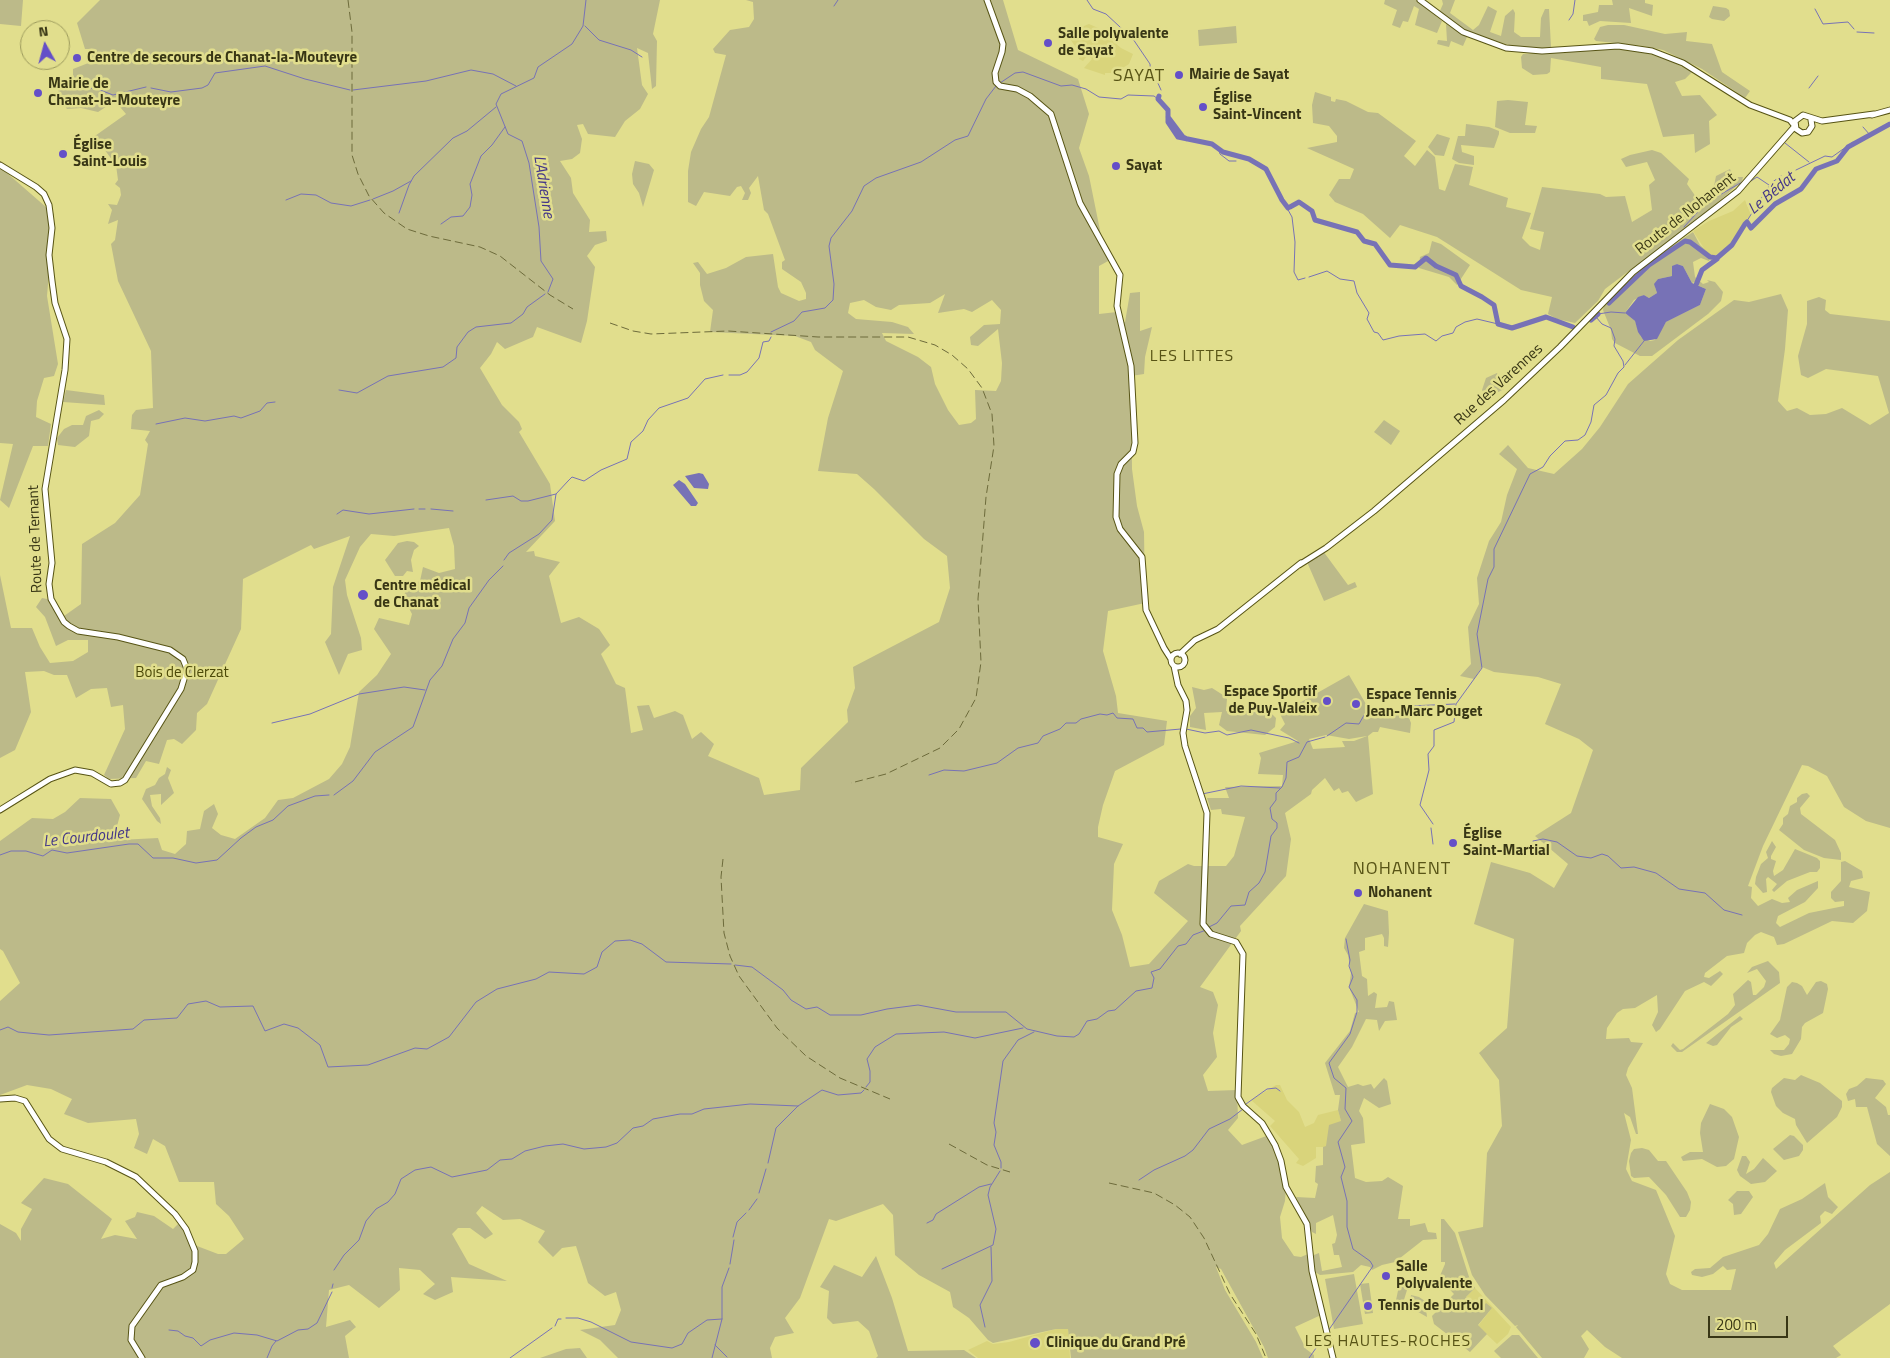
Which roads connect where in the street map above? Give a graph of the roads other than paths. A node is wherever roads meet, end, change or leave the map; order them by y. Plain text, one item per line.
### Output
1 (987, 0) edge
2 (1420, 0) edge
3 (1890, 110) edge
4 (1765, 112) junction
5 (1874, 114) junction
6 (1797, 118) junction
7 (1811, 120) junction
8 (1794, 126) junction
9 (1812, 128) junction
10 (1800, 132) junction
11 (1785, 140) junction
12 (0, 165) edge
13 (1600, 305) joint
14 (1178, 656) junction
15 (1177, 666) junction
16 (0, 810) edge
17 (0, 1099) edge
18 (142, 1358) edge
19 (1333, 1358) edge

1 - 14 main road
2 - 4 main road
3 - 5 main road
4 - 6 main road
4 - 8 main road
5 - 7 main road
5 - 9 main road
6 - 7 main road
6 - 8 main road
7 - 9 main road
8 - 10 main road
8 - 11 main road, Route de Nohanent
9 - 10 main road
10 - 11 main road, Route de Nohanent
11 - 13 main road, Route de Nohanent
12 - 16 main road, Route de Ternant
13 - 14 main road, Rue des Varennes
14 - 15 main road
14 - 15 main road
15 - 19 main road
17 - 18 main road

